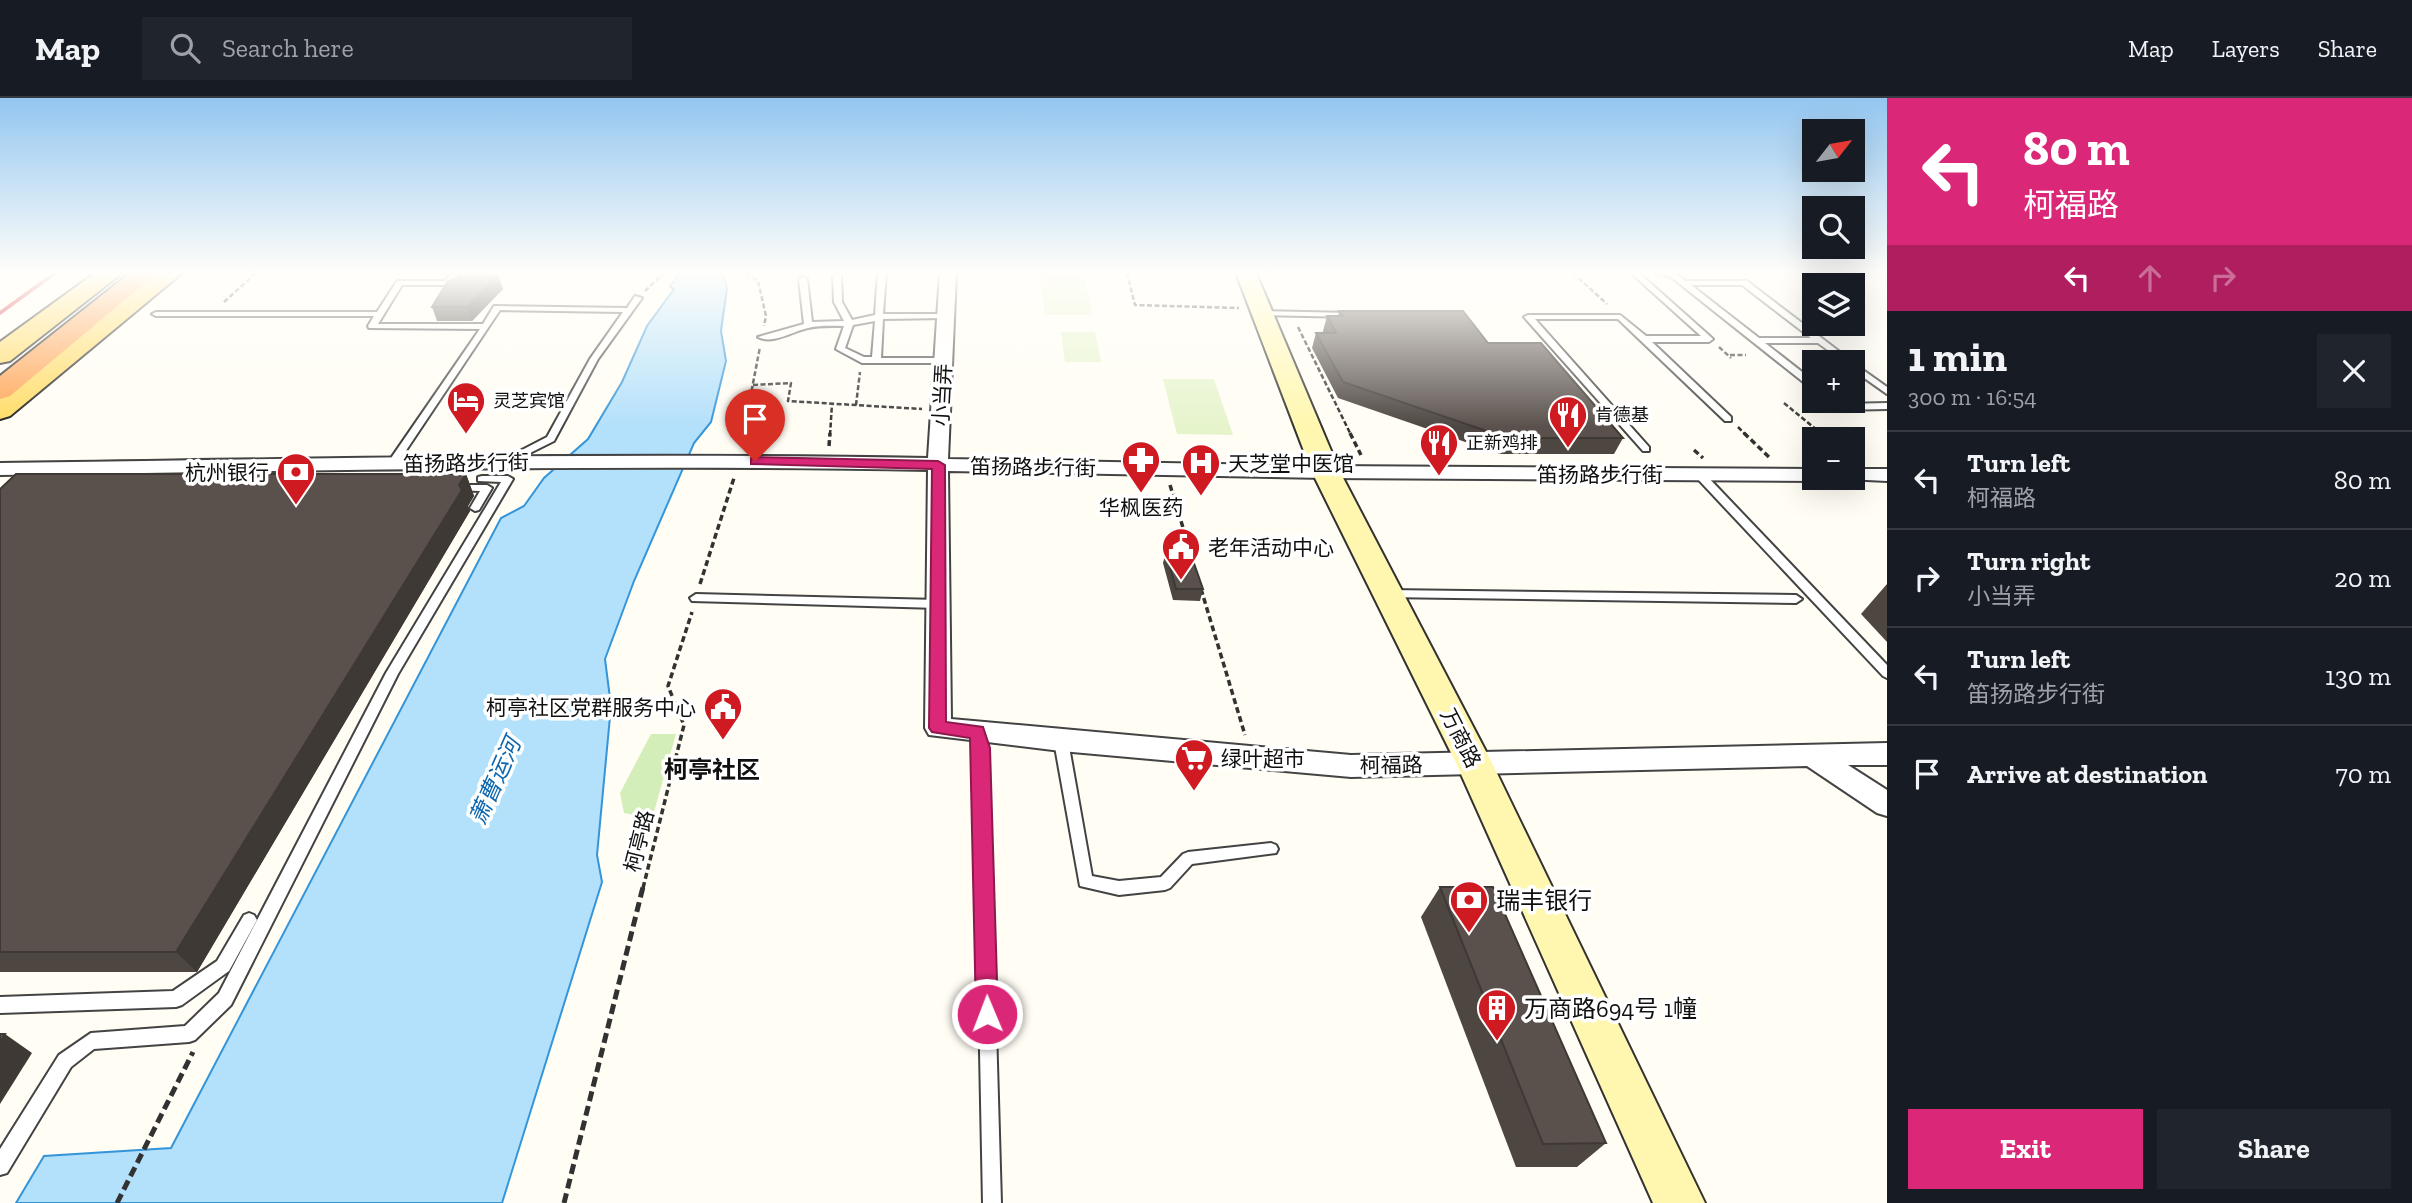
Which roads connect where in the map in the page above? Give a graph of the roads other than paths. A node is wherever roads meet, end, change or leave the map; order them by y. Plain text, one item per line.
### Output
1 (41, 325) edge
2 (57, 325) edge
3 (81, 325) edge
4 (106, 325) edge
5 (373, 325) edge
6 (619, 325) edge
7 (808, 325) joint
8 (817, 325) edge
9 (848, 325) edge
10 (879, 325) edge
11 (946, 325) edge
12 (1267, 325) edge
13 (1535, 325) edge
14 (1628, 325) edge
15 (1693, 325) edge
16 (1736, 325) edge
17 (1799, 325) edge
18 (486, 327) joint
19 (762, 337) road end
20 (1644, 339) junction
21 (1819, 340) junction
22 (1756, 341) junction
23 (1833, 350) edge
24 (0, 355) edge
25 (876, 360) junction
26 (944, 361) junction
27 (0, 369) edge
28 (1865, 375) edge
29 (1802, 377) edge
30 (0, 390) edge
31 (1887, 391) edge
32 (1865, 406) edge
33 (1887, 406) edge
34 (0, 410) edge
35 (1728, 419) road end
36 (1646, 449) dead end
37 (504, 462) junction
38 (392, 464) junction
39 (938, 465) junction
40 (0, 470) edge
41 (1326, 472) junction
42 (1699, 474) junction
43 (1802, 475) edge
44 (1865, 475) edge
45 (1887, 475) edge
46 (482, 479) dead end
47 (449, 488) edge
48 (475, 508) dead end
49 (1388, 594) junction
50 (696, 598) road end
51 (1796, 599) dead end
52 (938, 604) junction
53 (1887, 673) edge
54 (938, 728) joint
55 (977, 732) junction
56 (1061, 741) junction
57 (1887, 754) edge
58 (1812, 756) junction
59 (1474, 763) junction
60 (1887, 805) edge
61 (1271, 849) dead end
62 (249, 920) dead end
63 (0, 1005) edge
64 (0, 1166) edge
65 (992, 1203) edge
66 (1679, 1203) edge

1 - 24 main road
2 - 27 highway
3 - 30 highway
4 - 34 main road
5 - 18 lane
6 - 37 lane
7 - 8 lane
7 - 19 lane
9 - 25 lane
10 - 25 lane
11 - 26 street, 小当弄
12 - 41 street, 万商路
13 - 36 lane
14 - 20 lane
15 - 20 lane
16 - 22 lane
17 - 21 lane
18 - 38 lane
20 - 35 lane
21 - 22 lane
21 - 23 lane
22 - 29 lane
25 - 26 lane
26 - 39 street, 小当弄
28 - 31 lane
32 - 33 lane
37 - 38 street, 笛扬路步行街
37 - 39 street, 笛扬路步行街
38 - 40 street, 笛扬路步行街
39 - 41 street, 笛扬路步行街
39 - 52 street, 小当弄
41 - 42 street, 笛扬路步行街
41 - 49 street, 万商路
42 - 43 street, 笛扬路步行街
42 - 53 lane
44 - 45 street
46 - 64 lane
47 - 48 lane
49 - 51 lane
49 - 59 street, 万商路
50 - 52 lane
52 - 54 street, 小当弄
54 - 55 street, 柯福路
55 - 56 street, 柯福路
55 - 65 lane
56 - 59 street, 柯福路
56 - 61 lane
57 - 58 street, 柯福路
58 - 59 street, 柯福路
58 - 60 street
59 - 66 street, 万商路
62 - 63 lane

